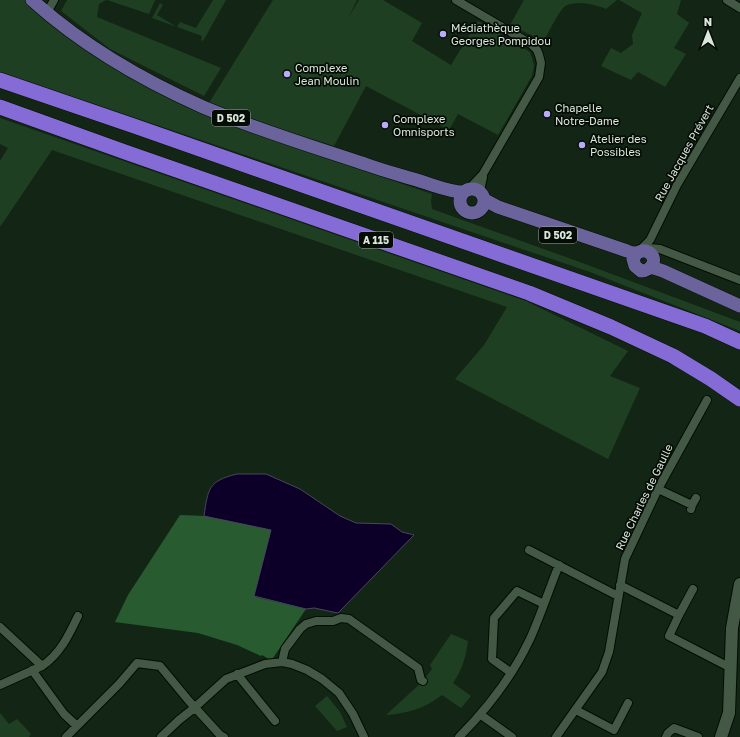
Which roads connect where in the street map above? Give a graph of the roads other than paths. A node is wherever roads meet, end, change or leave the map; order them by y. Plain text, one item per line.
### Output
1 (32, 0) edge
2 (38, 0) edge
3 (456, 0) edge
4 (727, 0) edge
5 (51, 4) edge
6 (740, 8) edge
7 (95, 48) junction
8 (740, 78) edge
9 (0, 80) edge
10 (0, 107) edge
11 (473, 198) junction
12 (646, 254) junction
13 (740, 280) edge
14 (740, 296) edge
15 (740, 306) edge
16 (740, 342) edge
17 (740, 399) edge
18 (707, 400) dead end
19 (658, 489) junction
20 (693, 504) dead end
21 (529, 550) dead end
22 (558, 565) junction
23 (740, 584) edge
24 (620, 585) junction
25 (693, 589) dead end
26 (618, 596) junction
27 (544, 604) junction
28 (679, 615) junction
29 (78, 616) dead end
30 (0, 627) edge
31 (282, 662) junction
32 (42, 666) junction
33 (731, 668) junction
34 (32, 670) junction
35 (510, 672) junction
36 (237, 674) junction
37 (423, 681) dead end
38 (0, 684) edge
39 (628, 703) dead end
40 (195, 708) junction
41 (576, 710) junction
42 (481, 715) junction
43 (275, 722) dead end
44 (77, 726) junction
45 (66, 737) edge
46 (161, 737) edge
47 (224, 737) edge
48 (364, 737) edge
49 (459, 737) edge
50 (512, 737) edge
51 (556, 737) edge
52 (666, 737) edge
53 (698, 737) edge
54 (721, 737) edge

1 - 7 main road, D 502
2 - 5 main road, D 502
3 - 11 street
4 - 6 street
5 - 7 main road, D 502
7 - 11 main road, D 502
8 - 12 street, Rue Jacques Prévert
9 - 16 highway, A 115
10 - 17 highway, A 115
11 - 12 main road, D 502
12 - 13 street
12 - 14 main road, D 502
12 - 15 main road, D 502
18 - 19 street, Rue Charles de Gaulle
19 - 20 street
19 - 24 street, Rue Charles de Gaulle
21 - 22 street
22 - 26 street
22 - 27 street
23 - 33 street
24 - 26 street, Rue Charles de Gaulle
24 - 28 street
25 - 28 street
26 - 41 street, Rue Charles de Gaulle
27 - 35 street
27 - 35 street
28 - 33 street
29 - 32 street
30 - 32 street
31 - 36 street
31 - 37 street
31 - 48 street
32 - 34 street
33 - 54 street
34 - 38 street
34 - 44 street
35 - 42 street
36 - 40 street
36 - 43 street
39 - 41 street
40 - 44 street
40 - 46 street
40 - 47 street
41 - 51 street, Rue Charles de Gaulle
42 - 49 street
42 - 50 street
44 - 45 street
52 - 53 street

